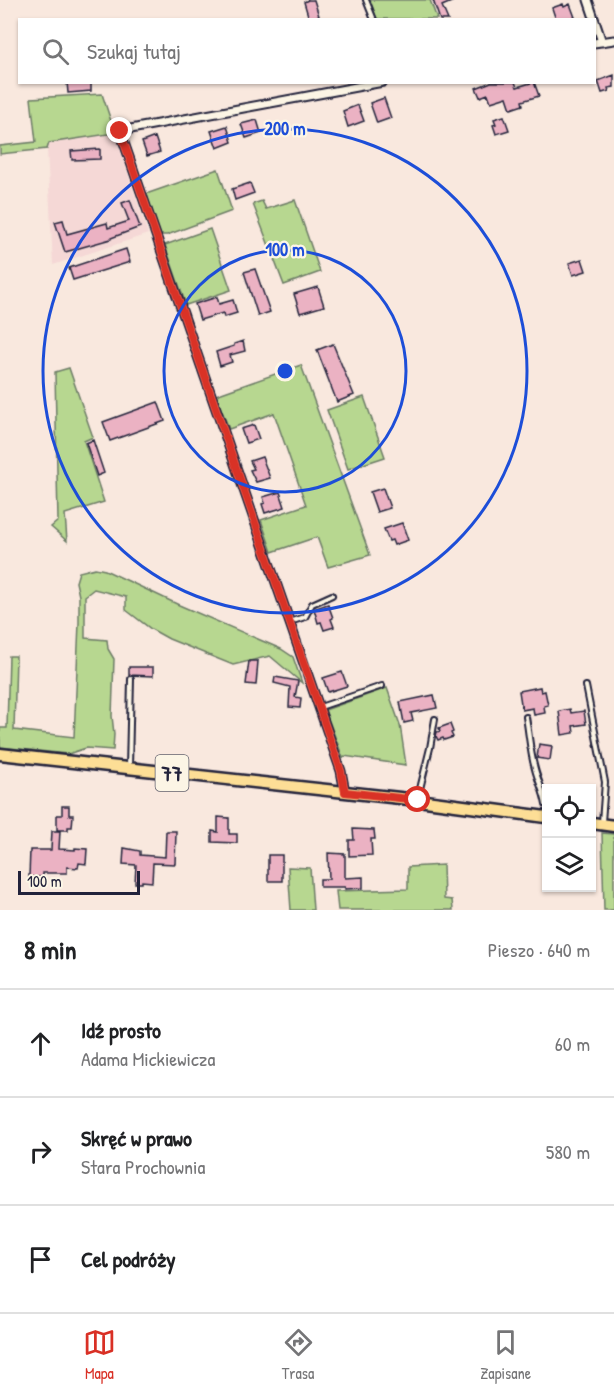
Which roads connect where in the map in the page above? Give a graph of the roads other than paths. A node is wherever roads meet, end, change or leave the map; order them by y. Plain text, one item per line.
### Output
1 (366, 0) edge
2 (588, 0) edge
3 (373, 18) edge
4 (592, 18) edge
5 (614, 39) edge
6 (598, 42) edge
7 (372, 84) edge
8 (332, 595) dead end
9 (289, 622) junction
10 (131, 680) dead end
11 (382, 686) dead end
12 (586, 686) dead end
13 (319, 708) junction
14 (526, 717) dead end
15 (435, 719) dead end
16 (0, 754) edge
17 (129, 769) junction
18 (542, 791) edge
19 (345, 792) junction
20 (418, 800) junction
21 (542, 816) edge
22 (597, 824) edge
23 (614, 826) edge

1 - 3 lane
2 - 4 street
5 - 6 street
7 - 9 street
8 - 9 lane
9 - 13 street
10 - 17 lane
11 - 13 lane
12 - 22 lane
13 - 19 street
14 - 18 lane
15 - 20 lane
16 - 17 main road, 77
17 - 19 main road, 77
19 - 20 main road, 77
20 - 21 main road, 77
22 - 23 main road

